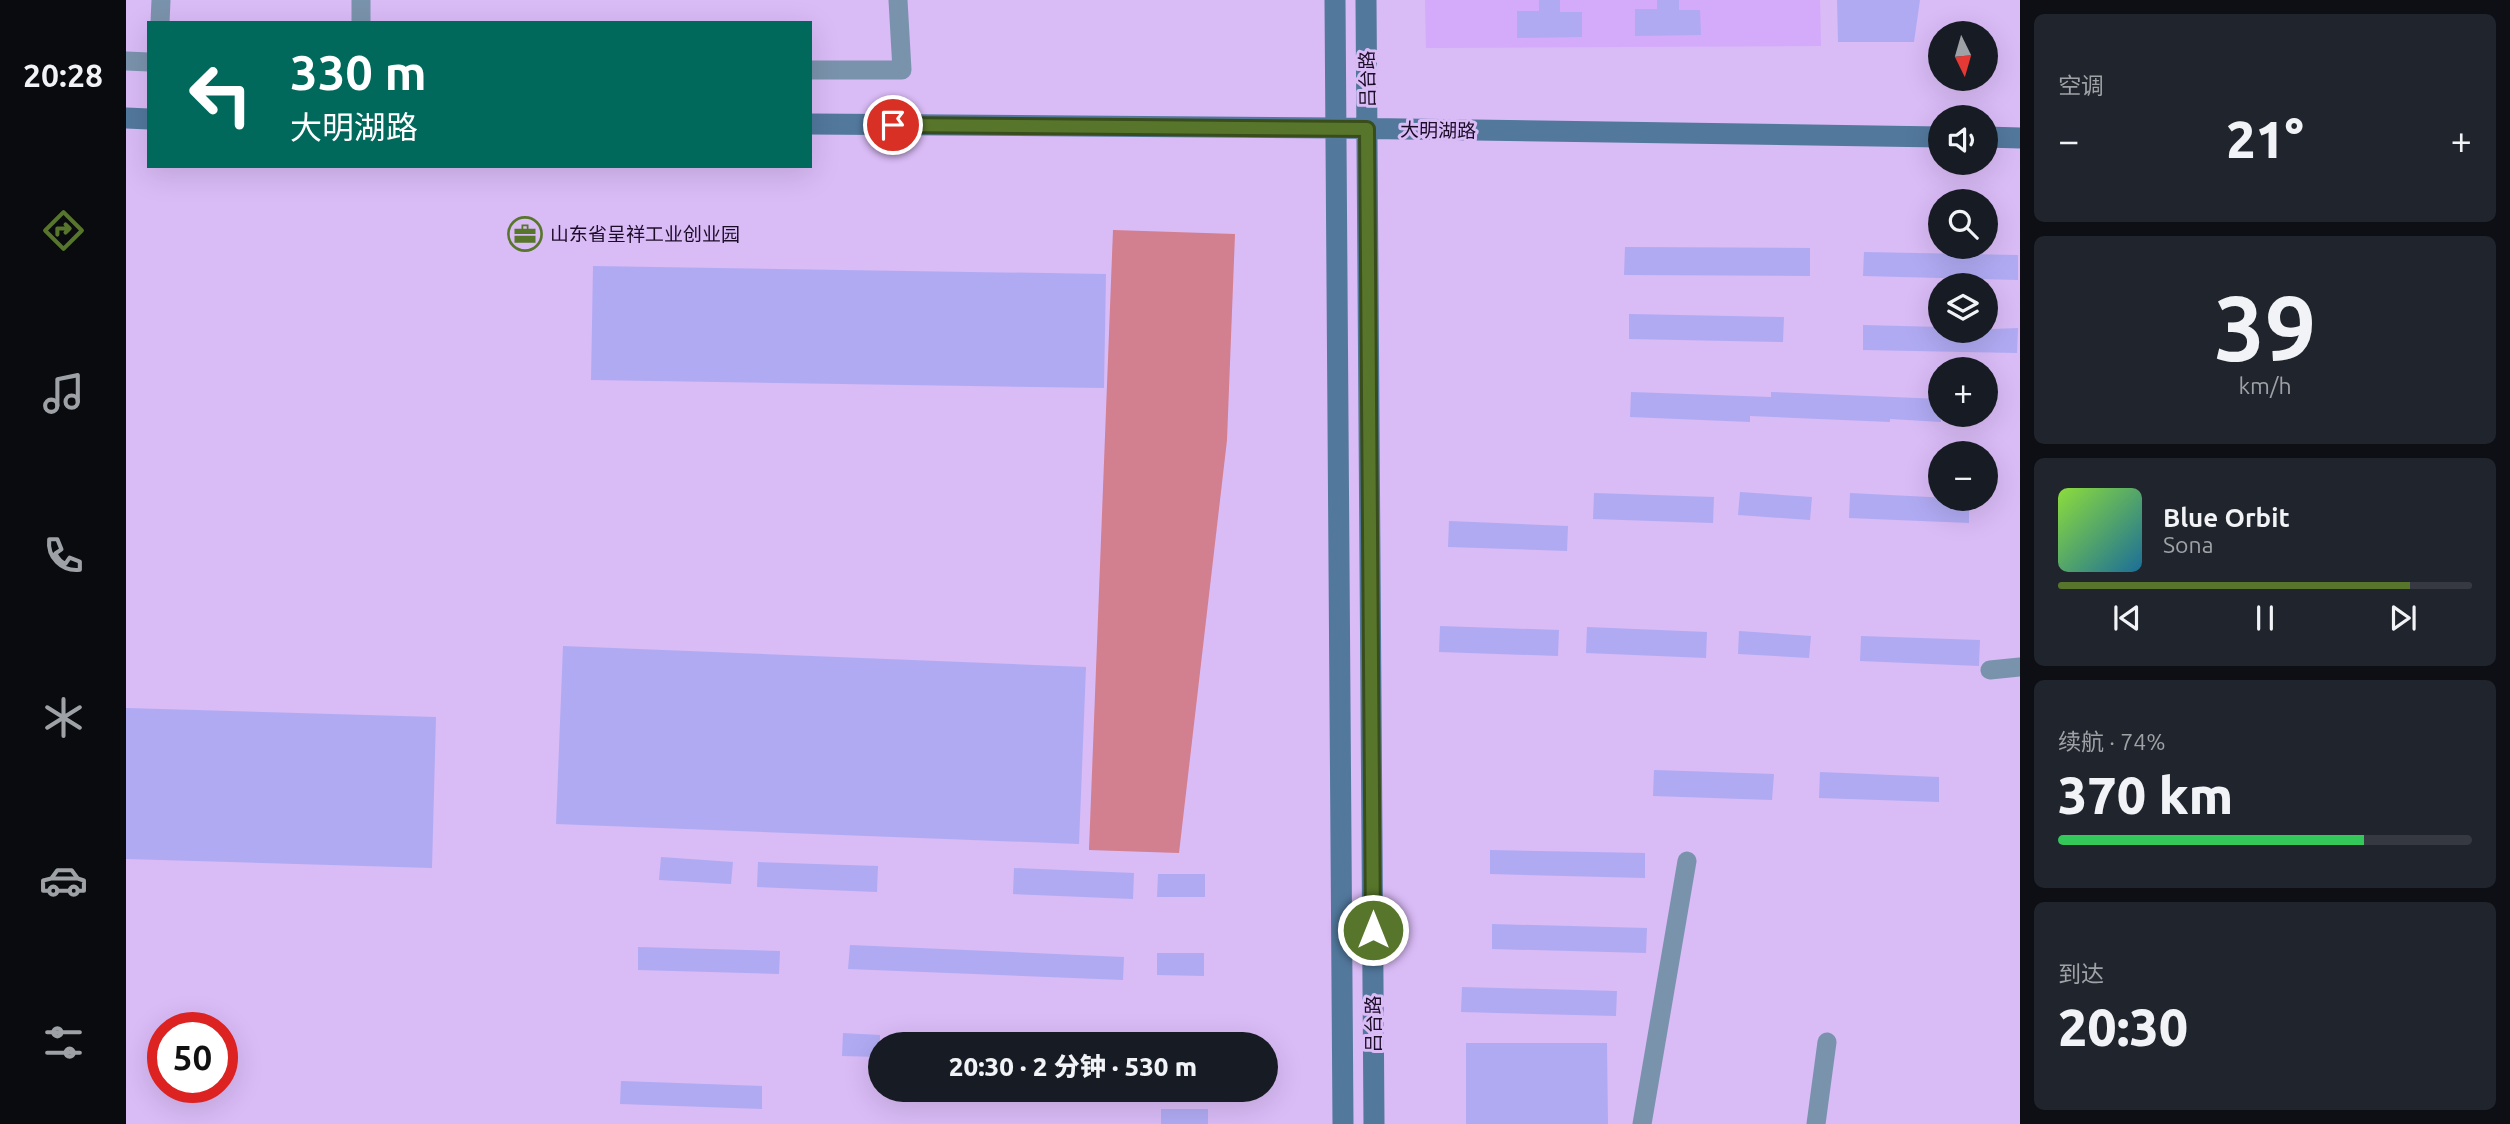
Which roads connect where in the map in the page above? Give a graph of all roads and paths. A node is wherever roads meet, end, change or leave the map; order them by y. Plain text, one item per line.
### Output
1 (161, 0) edge
2 (361, 0) edge
3 (898, 0) edge
4 (1335, 0) edge
5 (1366, 0) edge
6 (160, 21) edge
7 (361, 21) edge
8 (126, 61) edge
9 (147, 62) edge
10 (812, 70) edge
11 (126, 118) edge
12 (147, 119) edge
13 (812, 124) edge
14 (1336, 128) junction
15 (1367, 129) junction
16 (1928, 137) edge
17 (1998, 137) edge
18 (2020, 138) edge
19 (2020, 667) edge
20 (1990, 670) dead end
21 (1687, 861) dead end
22 (1827, 1042) dead end
23 (1343, 1124) edge
24 (1374, 1124) edge
25 (1642, 1124) edge
26 (1816, 1124) edge

1 - 6 street
2 - 7 street
3 - 10 street
4 - 14 main road, 吕台路
5 - 15 main road, 吕台路
8 - 9 street
11 - 12 main road
13 - 14 main road, 大明湖路
14 - 15 main road, 大明湖路
14 - 23 main road, 吕台路
15 - 16 main road, 大明湖路
15 - 24 main road, 吕台路
17 - 18 main road
19 - 20 street
21 - 25 street
22 - 26 street

